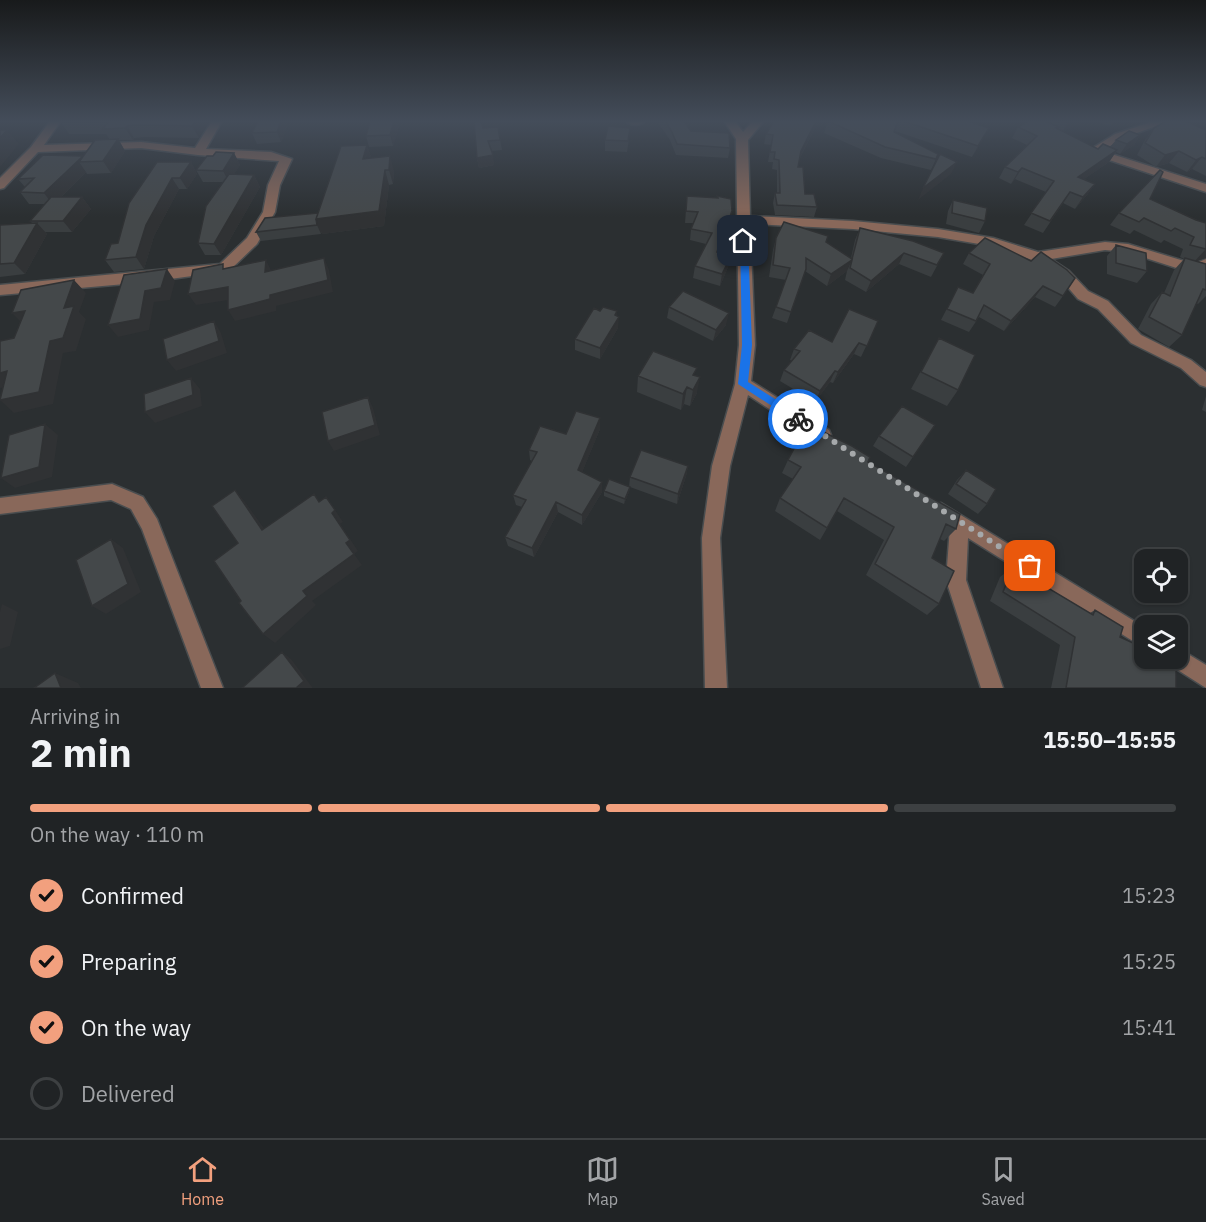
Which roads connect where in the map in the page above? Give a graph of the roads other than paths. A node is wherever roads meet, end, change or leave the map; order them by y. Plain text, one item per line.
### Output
1 (31, 153) edge
2 (218, 153) edge
3 (742, 153) edge
4 (1100, 153) edge
5 (1, 182) edge
6 (1206, 188) edge
7 (743, 220) junction
8 (1036, 257) junction
9 (1206, 264) edge
10 (0, 290) edge
11 (1206, 381) edge
12 (743, 384) junction
13 (842, 447) edge
14 (930, 504) edge
15 (0, 506) edge
16 (959, 523) junction
17 (1134, 632) edge
18 (1188, 665) edge
19 (1206, 677) edge
20 (212, 688) edge
21 (716, 688) edge
22 (992, 688) edge

1 - 5 street
2 - 10 street
3 - 7 street
4 - 6 street
7 - 8 street
7 - 12 street
8 - 9 street
8 - 11 street
12 - 13 street
12 - 21 street
14 - 16 street
15 - 20 street
16 - 17 street
16 - 22 street
18 - 19 street

